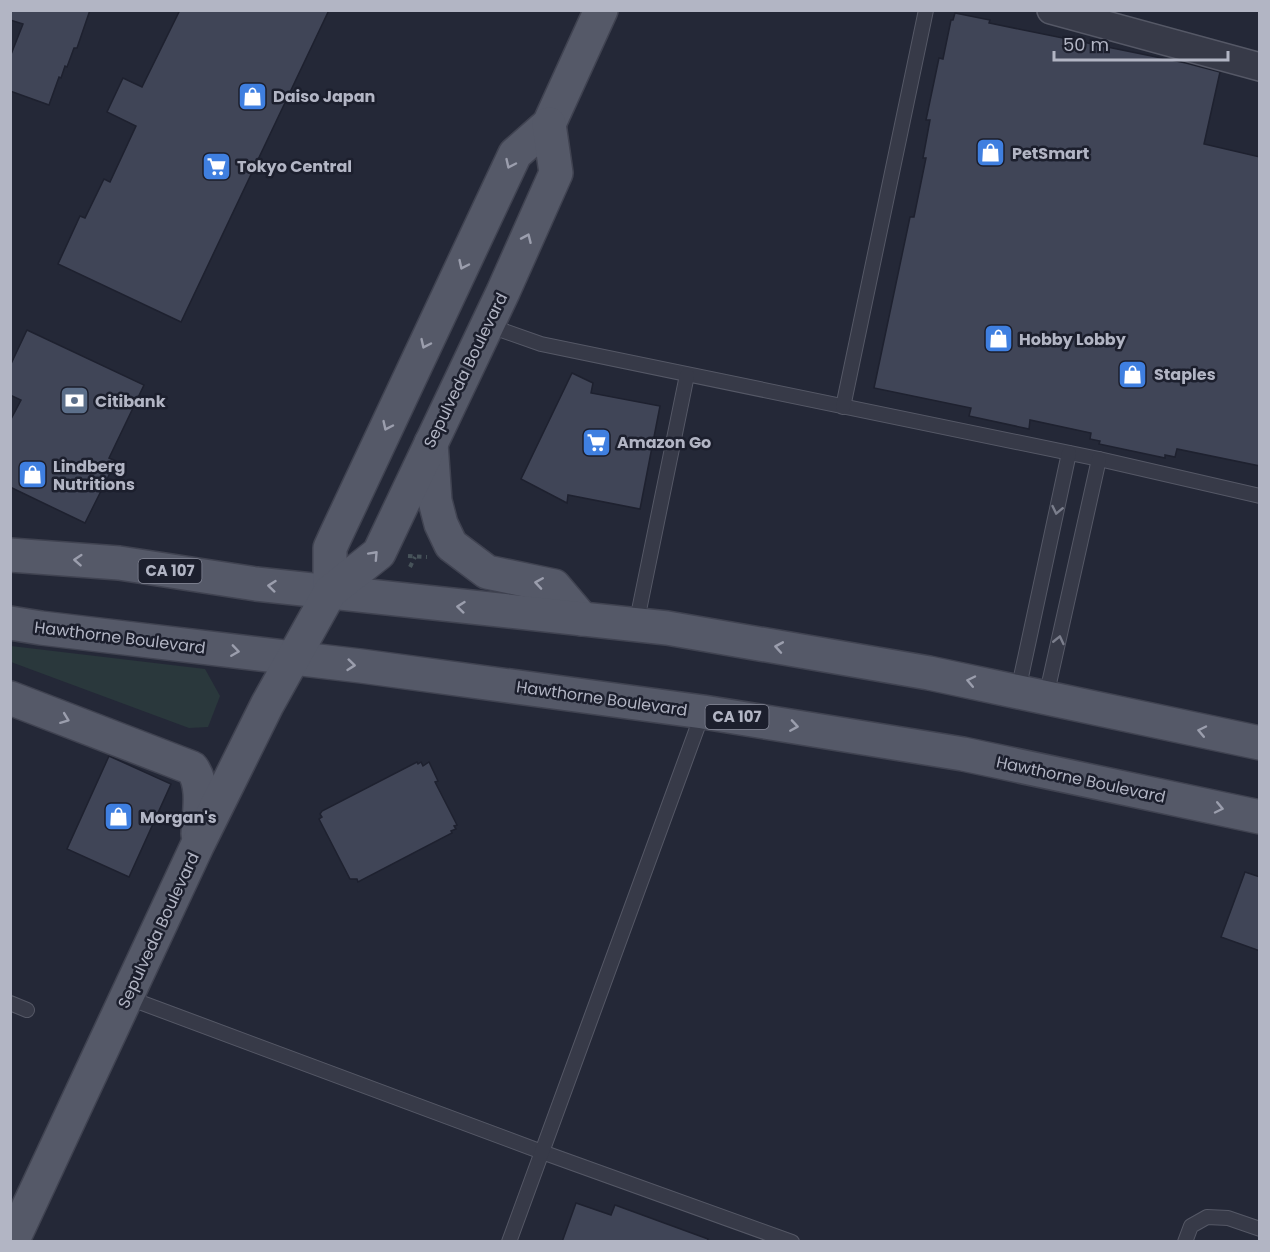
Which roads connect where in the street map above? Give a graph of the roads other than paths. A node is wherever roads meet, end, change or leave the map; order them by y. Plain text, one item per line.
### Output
1 (601, 10) edge
2 (926, 10) edge
3 (1051, 10) edge
4 (1260, 67) edge
5 (549, 124) junction
6 (487, 325) junction
7 (687, 375) junction
8 (843, 407) junction
9 (431, 440) junction
10 (1069, 453) junction
11 (1099, 459) junction
12 (1260, 496) edge
13 (10, 555) edge
14 (330, 592) junction
15 (582, 619) junction
16 (10, 623) edge
17 (636, 625) junction
18 (293, 660) junction
19 (1032, 694) junction
20 (10, 698) edge
21 (703, 712) junction
22 (1260, 743) edge
23 (1260, 816) edge
24 (198, 846) junction
25 (126, 998) junction
26 (10, 1003) edge
27 (27, 1010) dead end
28 (542, 1152) junction
29 (1260, 1229) edge
30 (12, 1242) edge
31 (509, 1242) edge
32 (792, 1242) edge
33 (1185, 1242) edge

1 - 5 main road, Sepulveda Boulevard
2 - 8 lane
3 - 4 street
6 -> 5 main road, Sepulveda Boulevard
5 -> 14 main road, Sepulveda Boulevard
6 - 7 lane
6 - 9 main road, Sepulveda Boulevard
7 - 8 lane
7 - 17 lane
8 - 10 lane
14 -> 9 main road, Sepulveda Boulevard
15 -> 9 main road
10 - 11 lane
10 -> 19 lane
11 - 12 lane
19 -> 11 lane
14 -> 13 main road, CA 107
15 -> 14 main road, CA 107
14 - 18 main road, Sepulveda Boulevard
15 - 17 main road, CA 107
16 -> 18 main road, Hawthorne Boulevard / CA 107
19 -> 17 main road, CA 107
18 -> 21 main road, Hawthorne Boulevard / CA 107
18 - 24 main road, Sepulveda Boulevard
22 -> 19 main road, CA 107
20 -> 24 main road
21 -> 23 main road, Hawthorne Boulevard / CA 107
21 - 28 lane
24 - 25 main road, Sepulveda Boulevard
25 - 28 lane
25 - 30 main road, Sepulveda Boulevard
26 - 27 lane
28 - 31 lane
28 - 32 lane
29 - 33 lane

